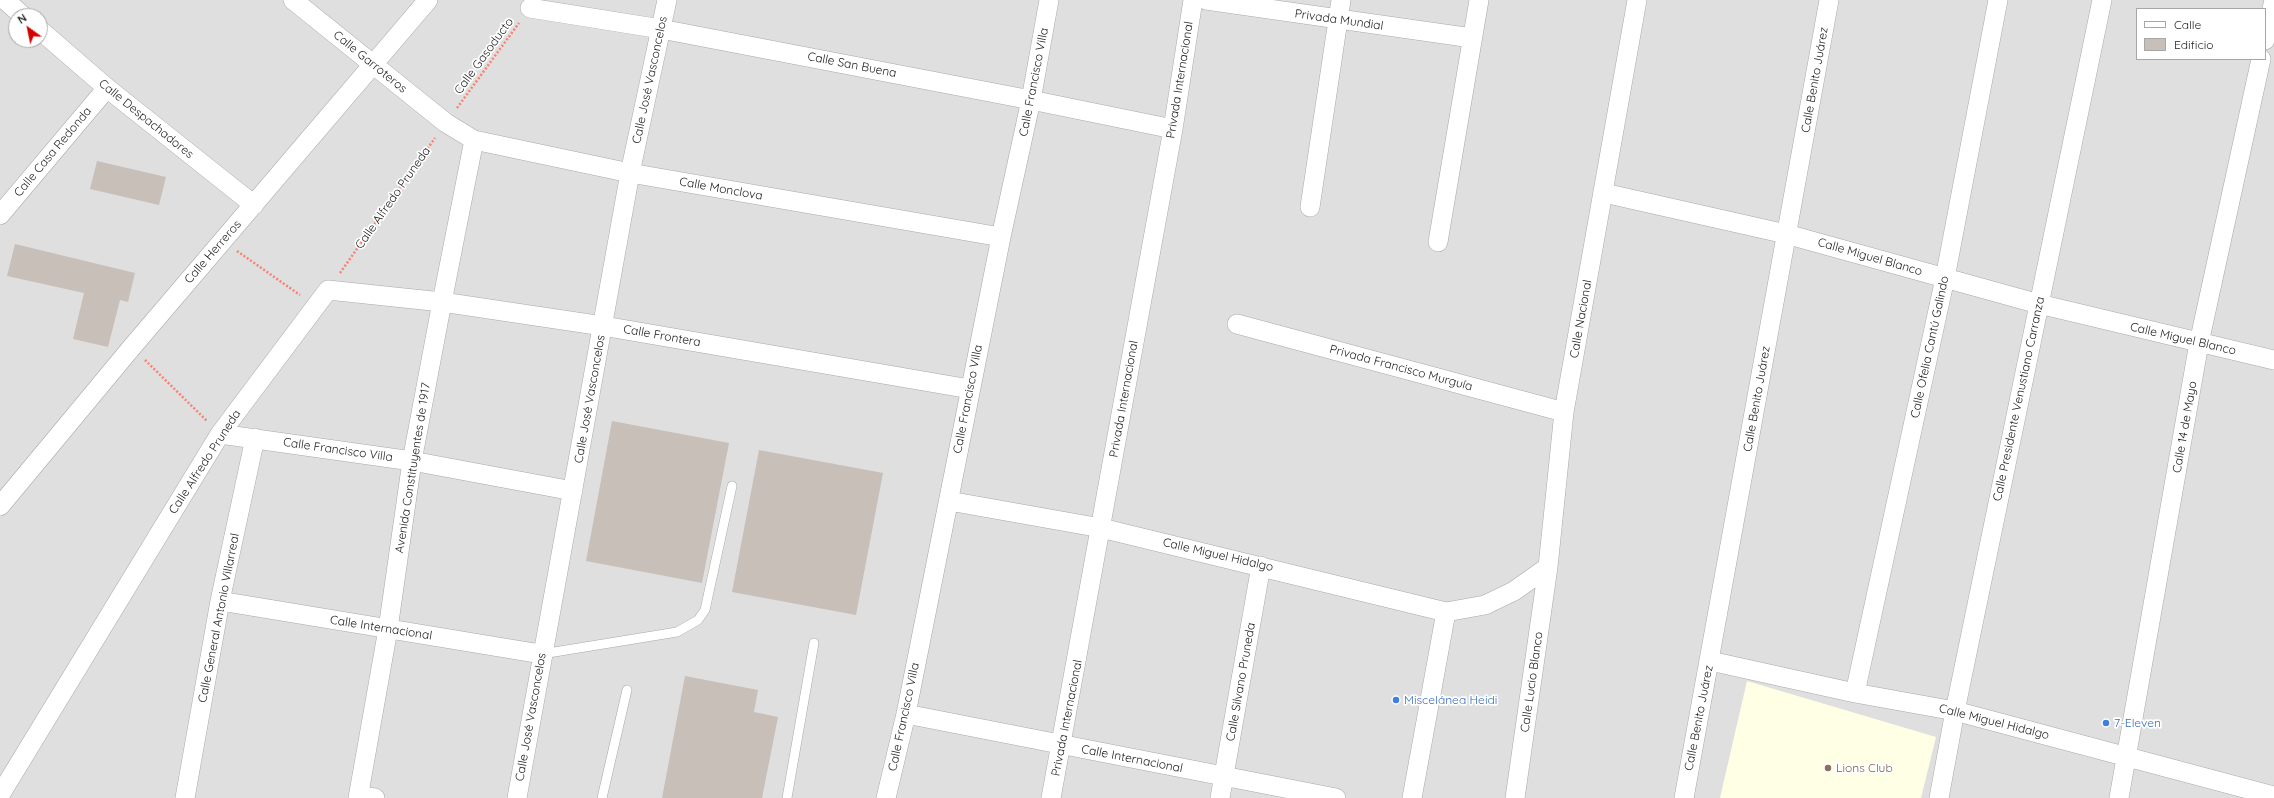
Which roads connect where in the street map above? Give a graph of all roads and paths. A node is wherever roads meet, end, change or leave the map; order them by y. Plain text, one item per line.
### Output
1 (5, 0) edge
2 (293, 0) edge
3 (428, 0) edge
4 (667, 0) edge
5 (1049, 0) edge
6 (1193, 0) edge
7 (1206, 0) edge
8 (1342, 0) edge
9 (1479, 0) edge
10 (1636, 0) edge
11 (1830, 0) edge
12 (1998, 0) edge
13 (2102, 0) edge
14 (2274, 0) edge
15 (14, 8) edge
16 (530, 8) joint
17 (1338, 21) junction
18 (661, 28) junction
19 (2266, 36) edge
20 (48, 37) edge
21 (1472, 38) junction
22 (2261, 60) edge
23 (374, 65) junction
24 (107, 88) junction
25 (1031, 100) junction
26 (446, 123) junction
27 (1173, 129) junction
28 (474, 140) junction
29 (630, 173) junction
30 (1604, 193) junction
31 (254, 205) junction
32 (1310, 206) dead end
33 (0, 216) edge
34 (1786, 234) junction
35 (1001, 237) junction
36 (222, 241) junction
37 (1438, 242) dead end
38 (1945, 278) junction
39 (328, 290) junction
40 (442, 302) junction
41 (2039, 304) junction
42 (315, 306) junction
43 (1237, 324) dead end
44 (603, 326) junction
45 (2199, 343) junction
46 (132, 347) junction
47 (2274, 360) edge
48 (970, 389) junction
49 (1564, 412) junction
50 (220, 434) junction
51 (255, 438) junction
52 (412, 461) junction
53 (732, 486) dead end
54 (573, 491) junction
55 (949, 501) junction
56 (0, 506) edge
57 (1101, 528) junction
58 (1261, 566) junction
59 (1548, 567) junction
60 (220, 601) junction
61 (1446, 612) junction
62 (388, 629) junction
63 (814, 643) dead end
64 (541, 654) junction
65 (1710, 661) junction
66 (627, 690) dead end
67 (1855, 693) junction
68 (1955, 711) junction
69 (906, 714) junction
70 (1062, 746) junction
71 (2128, 758) junction
72 (1224, 776) junction
73 (0, 795) edge
74 (2274, 796) edge
75 (364, 797) edge
76 (185, 798) edge
77 (516, 798) edge
78 (602, 798) edge
79 (787, 798) edge
80 (886, 798) edge
81 (1051, 798) edge
82 (1220, 798) edge
83 (1336, 798) edge
84 (1412, 798) edge
85 (1515, 798) edge
86 (1684, 798) edge
87 (1939, 798) edge
88 (2119, 798) edge

1 - 15 street
2 - 23 street, Calle Garroteros
3 - 23 street, Calle Herreros
4 - 18 street, Calle José Vasconcelos
5 - 25 street, Calle Francisco Villa
6 - 27 street, Privada Internacional
7 - 17 street, Privada Mundial
8 - 17 street
9 - 21 street
10 - 30 street, Calle Nacional
11 - 34 street, Calle Benito Juárez
12 - 38 street, Calle Ofelia Cantú Galindo
13 - 41 street, Calle Presidente Venustiano Carranza
14 - 19 street
16 - 18 street, Calle San Buena
16 - 26 path, Calle Gasoducto
17 - 21 street, Privada Mundial
17 - 32 street
18 - 25 street, Calle San Buena
18 - 29 street, Calle José Vasconcelos
20 - 24 street, Calle Despachadores
21 - 37 street
22 - 45 street, Calle 14 de Mayo
23 - 26 street, Calle Garroteros
23 - 31 street, Calle Herreros
24 - 31 street, Calle Despachadores
24 - 33 street, Calle Casa Redonda
25 - 27 street, Calle San Buena
25 - 35 street, Calle Francisco Villa
26 - 28 street, Calle Monclova
26 - 39 path, Calle Alfredo Pruneda
27 - 57 street, Privada Internacional
28 - 29 street, Calle Monclova
28 - 40 street, Avenida Constituyentes de 1917
29 - 35 street, Calle Monclova
29 - 44 street, Calle José Vasconcelos
30 - 34 street, Calle Miguel Blanco
30 - 49 street, Calle Nacional
31 - 36 street, Calle Herreros
34 - 38 street, Calle Miguel Blanco
34 - 65 street, Calle Benito Juárez
35 - 48 street, Calle Francisco Villa
36 - 42 path
36 - 46 street, Calle Herreros
38 - 41 street, Calle Miguel Blanco
38 - 67 street, Calle Ofelia Cantú Galindo
39 - 40 street, Calle Frontera
39 - 42 street, Calle Alfredo Pruneda
40 - 44 street, Calle Frontera
40 - 52 street, Avenida Constituyentes de 1917
41 - 45 street, Calle Miguel Blanco
41 - 68 street, Calle Presidente Venustiano Carranza
42 - 50 street, Calle Alfredo Pruneda
43 - 49 street, Privada Francisco Murguía
44 - 48 street, Calle Frontera
44 - 54 street, Calle José Vasconcelos
45 - 47 street, Calle Miguel Blanco
45 - 71 street, Calle 14 de Mayo
46 - 50 path
46 - 56 street, Calle Herreros
48 - 55 street, Calle Francisco Villa
49 - 59 street, Calle Nacional
50 - 51 street, Calle Francisco Villa
50 - 73 street, Calle Alfredo Pruneda
51 - 52 street, Calle Francisco Villa
51 - 60 street, Calle General Antonio Villarreal
52 - 54 street, Calle Francisco Villa
52 - 62 street, Avenida Constituyentes de 1917
53 - 64 lane
54 - 64 street, Calle José Vasconcelos
55 - 57 street, Calle Miguel Hidalgo
55 - 69 street, Calle Francisco Villa
57 - 58 street, Calle Miguel Hidalgo
57 - 70 street, Privada Internacional
58 - 61 street, Calle Miguel Hidalgo
58 - 72 street, Calle Silvano Pruneda
59 - 61 street, Calle Miguel Hidalgo
59 - 85 street, Calle Lucio Blanco
60 - 62 street, Calle Internacional
60 - 76 street, Calle General Antonio Villarreal
61 - 84 street
62 - 64 street, Calle Internacional
62 - 75 street, Avenida Constituyentes de 1917
63 - 79 lane
64 - 77 street, Calle José Vasconcelos
65 - 67 street, Calle Miguel Hidalgo
65 - 86 street, Calle Benito Juárez
66 - 78 lane
67 - 68 street, Calle Miguel Hidalgo
68 - 71 street, Calle Miguel Hidalgo
68 - 87 street, Calle Presidente Venustiano Carranza
69 - 70 street, Calle Internacional
69 - 80 street, Calle Francisco Villa
70 - 72 street, Calle Internacional
70 - 81 street, Privada Internacional
71 - 74 street, Calle Miguel Hidalgo
71 - 88 street, Calle 14 de Mayo
72 - 82 street, Calle Silvano Pruneda
72 - 83 street, Calle Internacional

